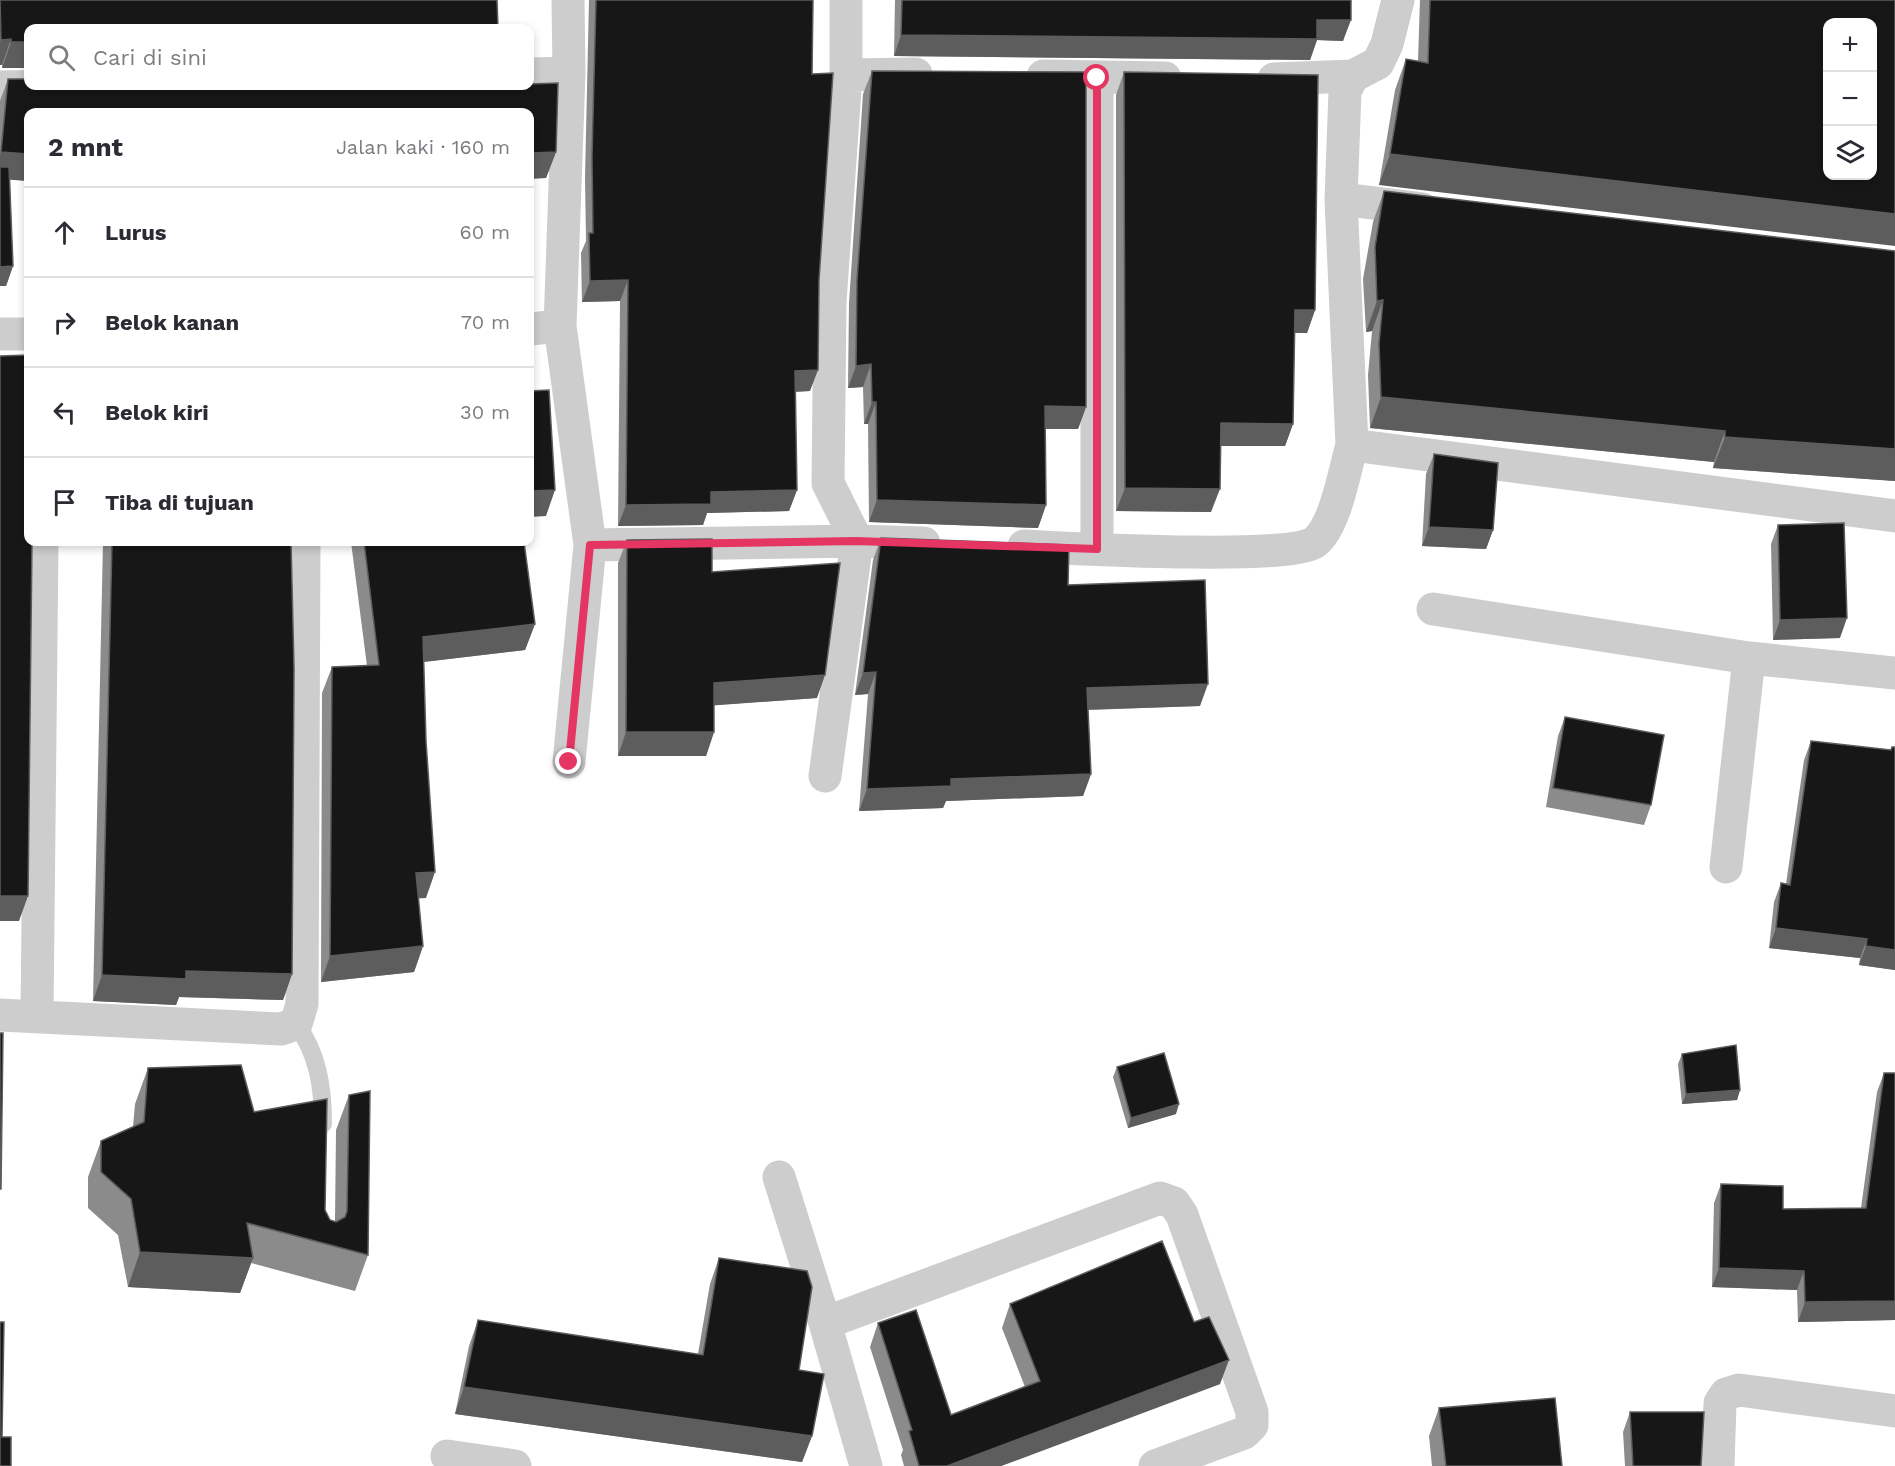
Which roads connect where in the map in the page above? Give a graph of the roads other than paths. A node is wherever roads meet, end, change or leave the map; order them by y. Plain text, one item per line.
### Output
1 (568, 0) edge
2 (846, 0) edge
3 (1398, 0) edge
4 (569, 73) junction
5 (534, 74) edge
6 (941, 74) edge
7 (846, 75) junction
8 (1010, 75) edge
9 (1353, 76) junction
10 (1097, 78) junction
11 (1189, 78) edge
12 (1247, 79) edge
13 (0, 87) edge
14 (24, 87) edge
15 (1341, 199) junction
16 (1447, 212) edge
17 (544, 327) edge
18 (0, 334) edge
19 (24, 334) edge
20 (1352, 445) junction
21 (1895, 516) edge
22 (856, 541) junction
23 (948, 544) edge
24 (590, 545) junction
25 (994, 545) edge
26 (42, 546) edge
27 (304, 546) edge
28 (1097, 549) junction
29 (1433, 609) dead end
30 (1749, 658) junction
31 (1895, 673) edge
32 (569, 762) dead end
33 (825, 776) dead end
34 (1726, 867) dead end
35 (0, 1015) edge
36 (37, 1015) junction
37 (296, 1024) junction
38 (323, 1140) edge
39 (779, 1177) dead end
40 (825, 1323) junction
41 (1895, 1411) edge
42 (447, 1456) dead end
43 (515, 1466) edge
44 (866, 1466) edge
45 (1155, 1466) edge
46 (1718, 1466) edge

1 - 4 street
2 - 7 street
3 - 9 street
4 - 5 street
4 - 17 street
6 - 7 street
7 - 22 street
8 - 10 street
9 - 12 street
9 - 15 street
10 - 11 street
10 - 28 street
13 - 14 street
15 - 16 street
15 - 20 street
17 - 24 street
18 - 19 street
20 - 21 street
20 - 28 street
22 - 23 street
22 - 24 street
22 - 33 street
24 - 32 street
25 - 28 street
26 - 36 street
27 - 37 street
29 - 30 street
30 - 31 street
30 - 34 street
35 - 36 street
36 - 37 street
37 - 38 lane
39 - 40 street
40 - 44 street
40 - 45 street
41 - 46 street
42 - 43 street

